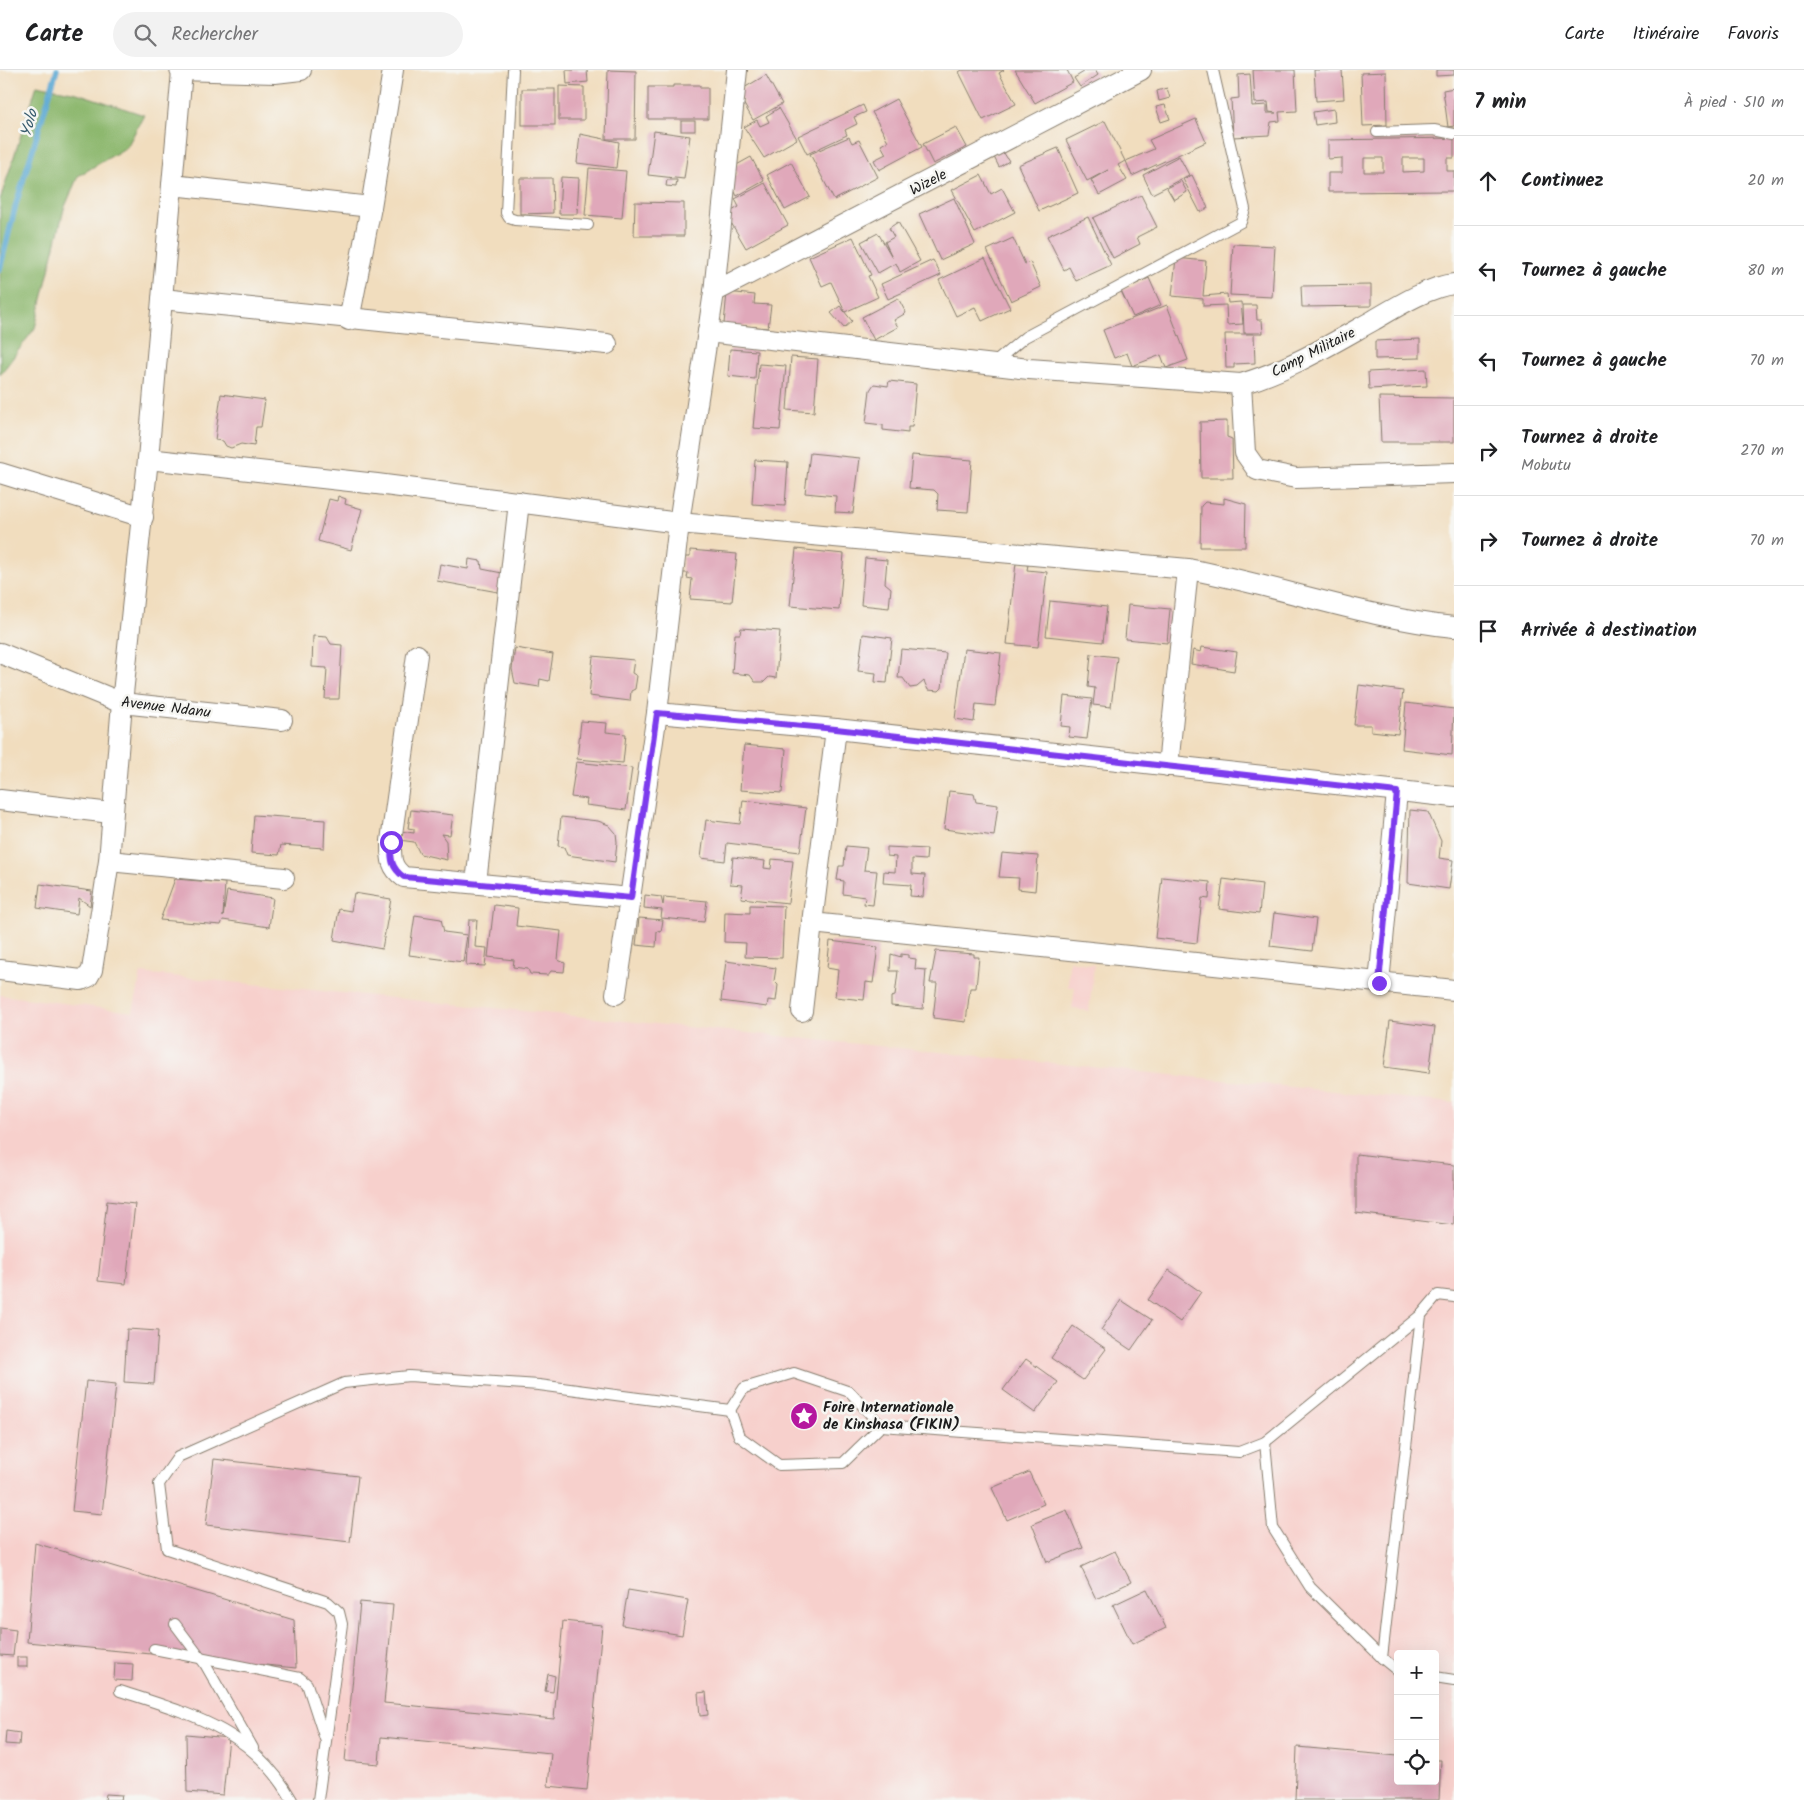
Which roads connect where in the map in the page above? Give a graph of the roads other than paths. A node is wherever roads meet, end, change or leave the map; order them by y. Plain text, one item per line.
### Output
1 (181, 70) edge
2 (301, 70) edge
3 (393, 70) edge
4 (513, 70) edge
5 (737, 70) edge
6 (1140, 70) edge
7 (1213, 70) edge
8 (1377, 132) dead end
9 (1454, 134) edge
10 (172, 185) junction
11 (371, 207) junction
12 (588, 225) dead end
13 (1454, 284) edge
14 (714, 292) junction
15 (162, 299) junction
16 (349, 320) junction
17 (708, 332) junction
18 (607, 344) dead end
19 (994, 363) junction
20 (1241, 384) junction
21 (148, 459) junction
22 (0, 473) edge
23 (1454, 473) edge
24 (519, 502) junction
25 (143, 517) junction
26 (679, 523) junction
27 (1188, 569) junction
28 (1454, 627) edge
29 (0, 653) edge
30 (417, 655) dead end
31 (122, 703) junction
32 (657, 713) junction
33 (282, 720) dead end
34 (836, 729) junction
35 (1168, 766) junction
36 (1397, 792) junction
37 (1454, 797) edge
38 (0, 800) edge
39 (111, 813) junction
40 (109, 862) junction
41 (284, 878) dead end
42 (476, 883) junction
43 (631, 898) junction
44 (812, 923) junction
45 (0, 970) edge
46 (1379, 983) junction
47 (1454, 990) edge
48 (616, 994) dead end
49 (802, 1011) dead end
50 (1454, 1296) edge
51 (1420, 1315) junction
52 (730, 1410) junction
53 (881, 1426) junction
54 (1266, 1442) junction
55 (175, 1624) dead end
56 (154, 1649) dead end
57 (199, 1658) junction
58 (1382, 1658) junction
59 (1394, 1668) edge
60 (1439, 1678) edge
61 (1454, 1680) edge
62 (120, 1691) dead end
63 (326, 1743) junction
64 (254, 1751) junction
65 (292, 1800) edge
66 (318, 1800) edge

1 - 2 street
1 - 10 street
3 - 11 street
4 - 12 lane
5 - 14 street
6 - 14 street, Wizele
7 - 19 lane
8 - 9 lane
10 - 11 street
10 - 15 street
11 - 16 street
13 - 20 street, Camp Militaire
14 - 17 street
15 - 16 street
15 - 21 street
16 - 18 street
17 - 19 street, Camp Militaire
17 - 26 street
19 - 20 street, Camp Militaire
20 - 23 street
21 - 24 street
21 - 25 street
22 - 25 street
24 - 26 street
24 - 42 street
25 - 31 street
26 - 27 street
26 - 32 street
27 - 28 street
27 - 35 street
29 - 31 street, Avenue Ndanu
30 - 42 street
31 - 33 street, Avenue Ndanu
31 - 39 street
32 - 34 street
32 - 43 street
34 - 35 street
34 - 44 street
35 - 36 street
36 - 37 street
36 - 46 street
38 - 39 street
39 - 40 street
40 - 41 street
40 - 45 street
42 - 43 street
43 - 48 street
44 - 46 street
44 - 49 street
46 - 47 street
50 - 51 lane
51 - 54 lane
51 - 58 lane
52 - 53 lane
52 - 53 lane
52 - 63 lane
53 - 54 lane
54 - 58 lane
55 - 57 lane
56 - 57 lane
57 - 63 lane
57 - 64 lane
58 - 59 lane
60 - 61 lane
62 - 64 lane
63 - 66 lane
64 - 65 lane

